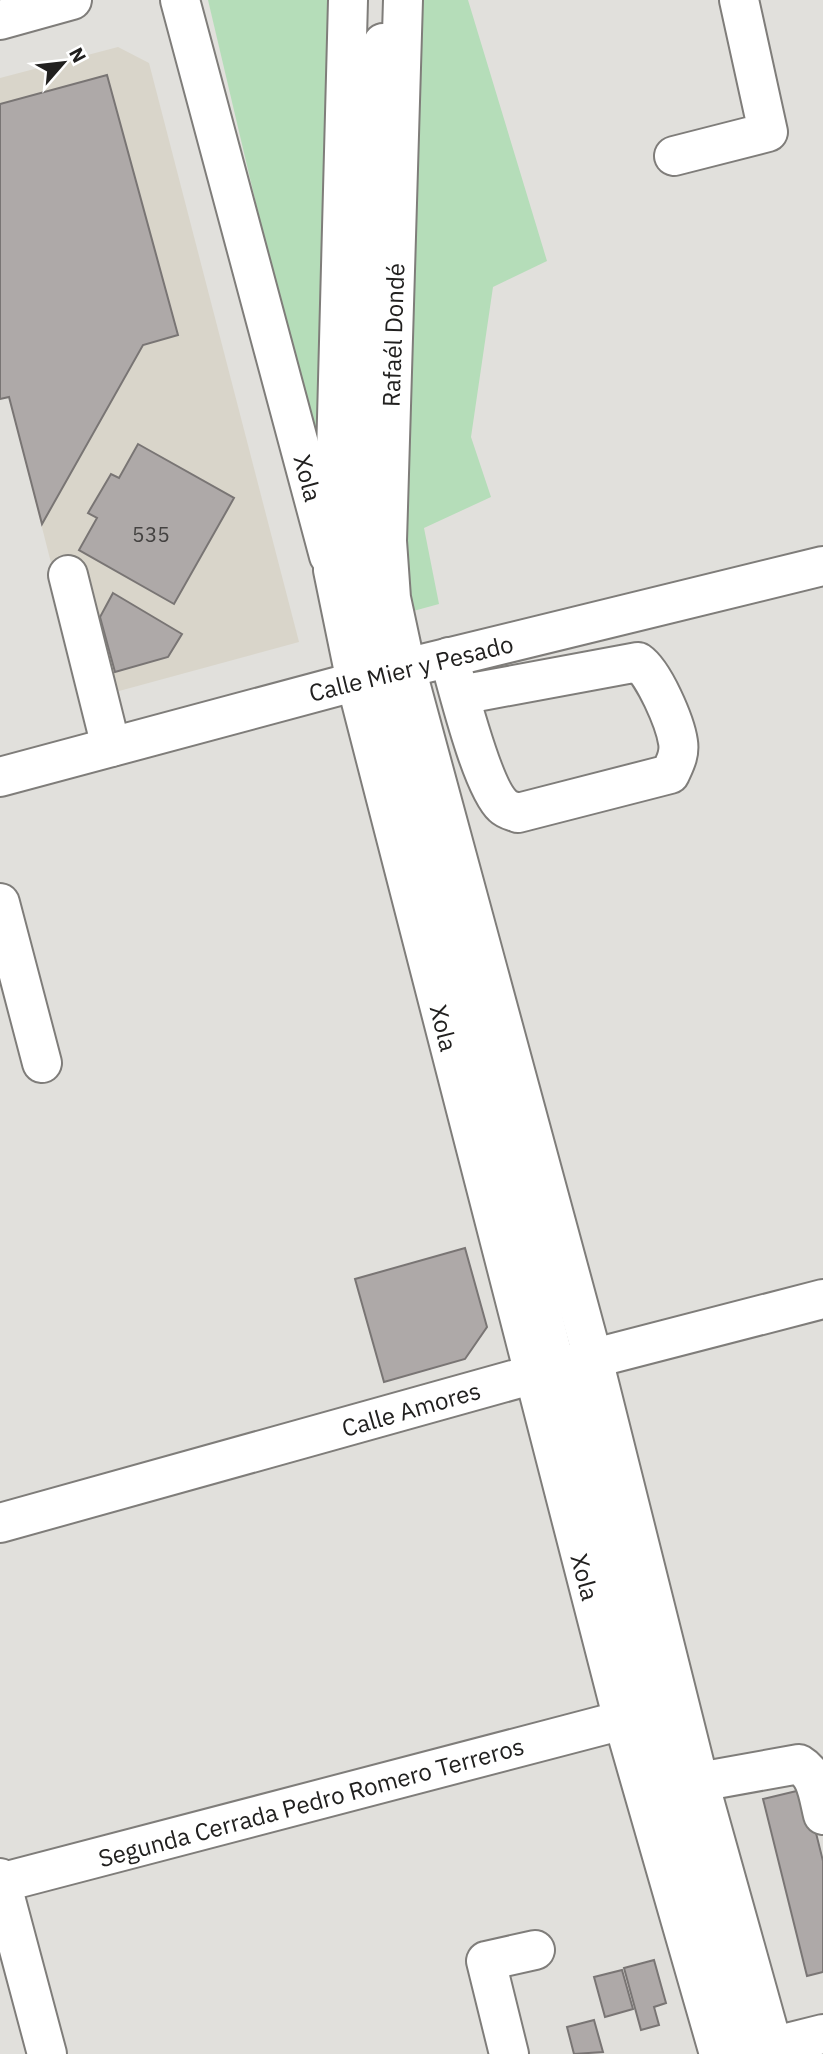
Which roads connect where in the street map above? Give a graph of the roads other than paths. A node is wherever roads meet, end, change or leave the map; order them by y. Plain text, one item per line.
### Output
1 (72, 0) edge
2 (180, 0) edge
3 (348, 0) edge
4 (385, 0) edge
5 (403, 0) edge
6 (739, 0) edge
7 (0, 20) edge
8 (674, 156) dead end
9 (823, 566) edge
10 (332, 570) junction
11 (68, 575) dead end
12 (449, 657) junction
13 (383, 674) junction
14 (460, 695) junction
15 (111, 747) junction
16 (0, 777) edge
17 (0, 903) edge
18 (42, 1063) dead end
19 (823, 1299) edge
20 (566, 1366) junction
21 (0, 1523) edge
22 (623, 1720) junction
23 (699, 1782) junction
24 (823, 1815) edge
25 (0, 1881) edge
26 (535, 1950) dead end
27 (823, 2034) edge
28 (752, 2052) edge
29 (47, 2054) edge
30 (509, 2054) edge

1 - 7 main road
2 - 10 main road, Xola
3 - 10 main road
4 - 13 main road
5 - 13 main road, Rafaél Dondé
6 - 8 main road
9 - 12 main road, Calle Mier y Pesado
10 - 13 main road, Xola
11 - 15 main road
12 - 13 main road, Calle Mier y Pesado
12 - 14 main road
13 - 15 main road, Calle Mier y Pesado
13 - 20 main road, Xola
13 - 20 main road, Xola
13 - 20 main road
14 - 14 main road
15 - 16 main road, Calle Mier y Pesado
17 - 18 main road
19 - 20 main road, Calle Amores
20 - 21 main road, Calle Amores
20 - 22 main road, Xola
20 - 23 main road, Xola
20 - 28 main road
22 - 25 main road, Segunda Cerrada Pedro Romero Terreros
22 - 28 main road, Xola
23 - 24 main road
23 - 28 main road, Xola
25 - 29 main road
26 - 30 main road
27 - 28 main road

